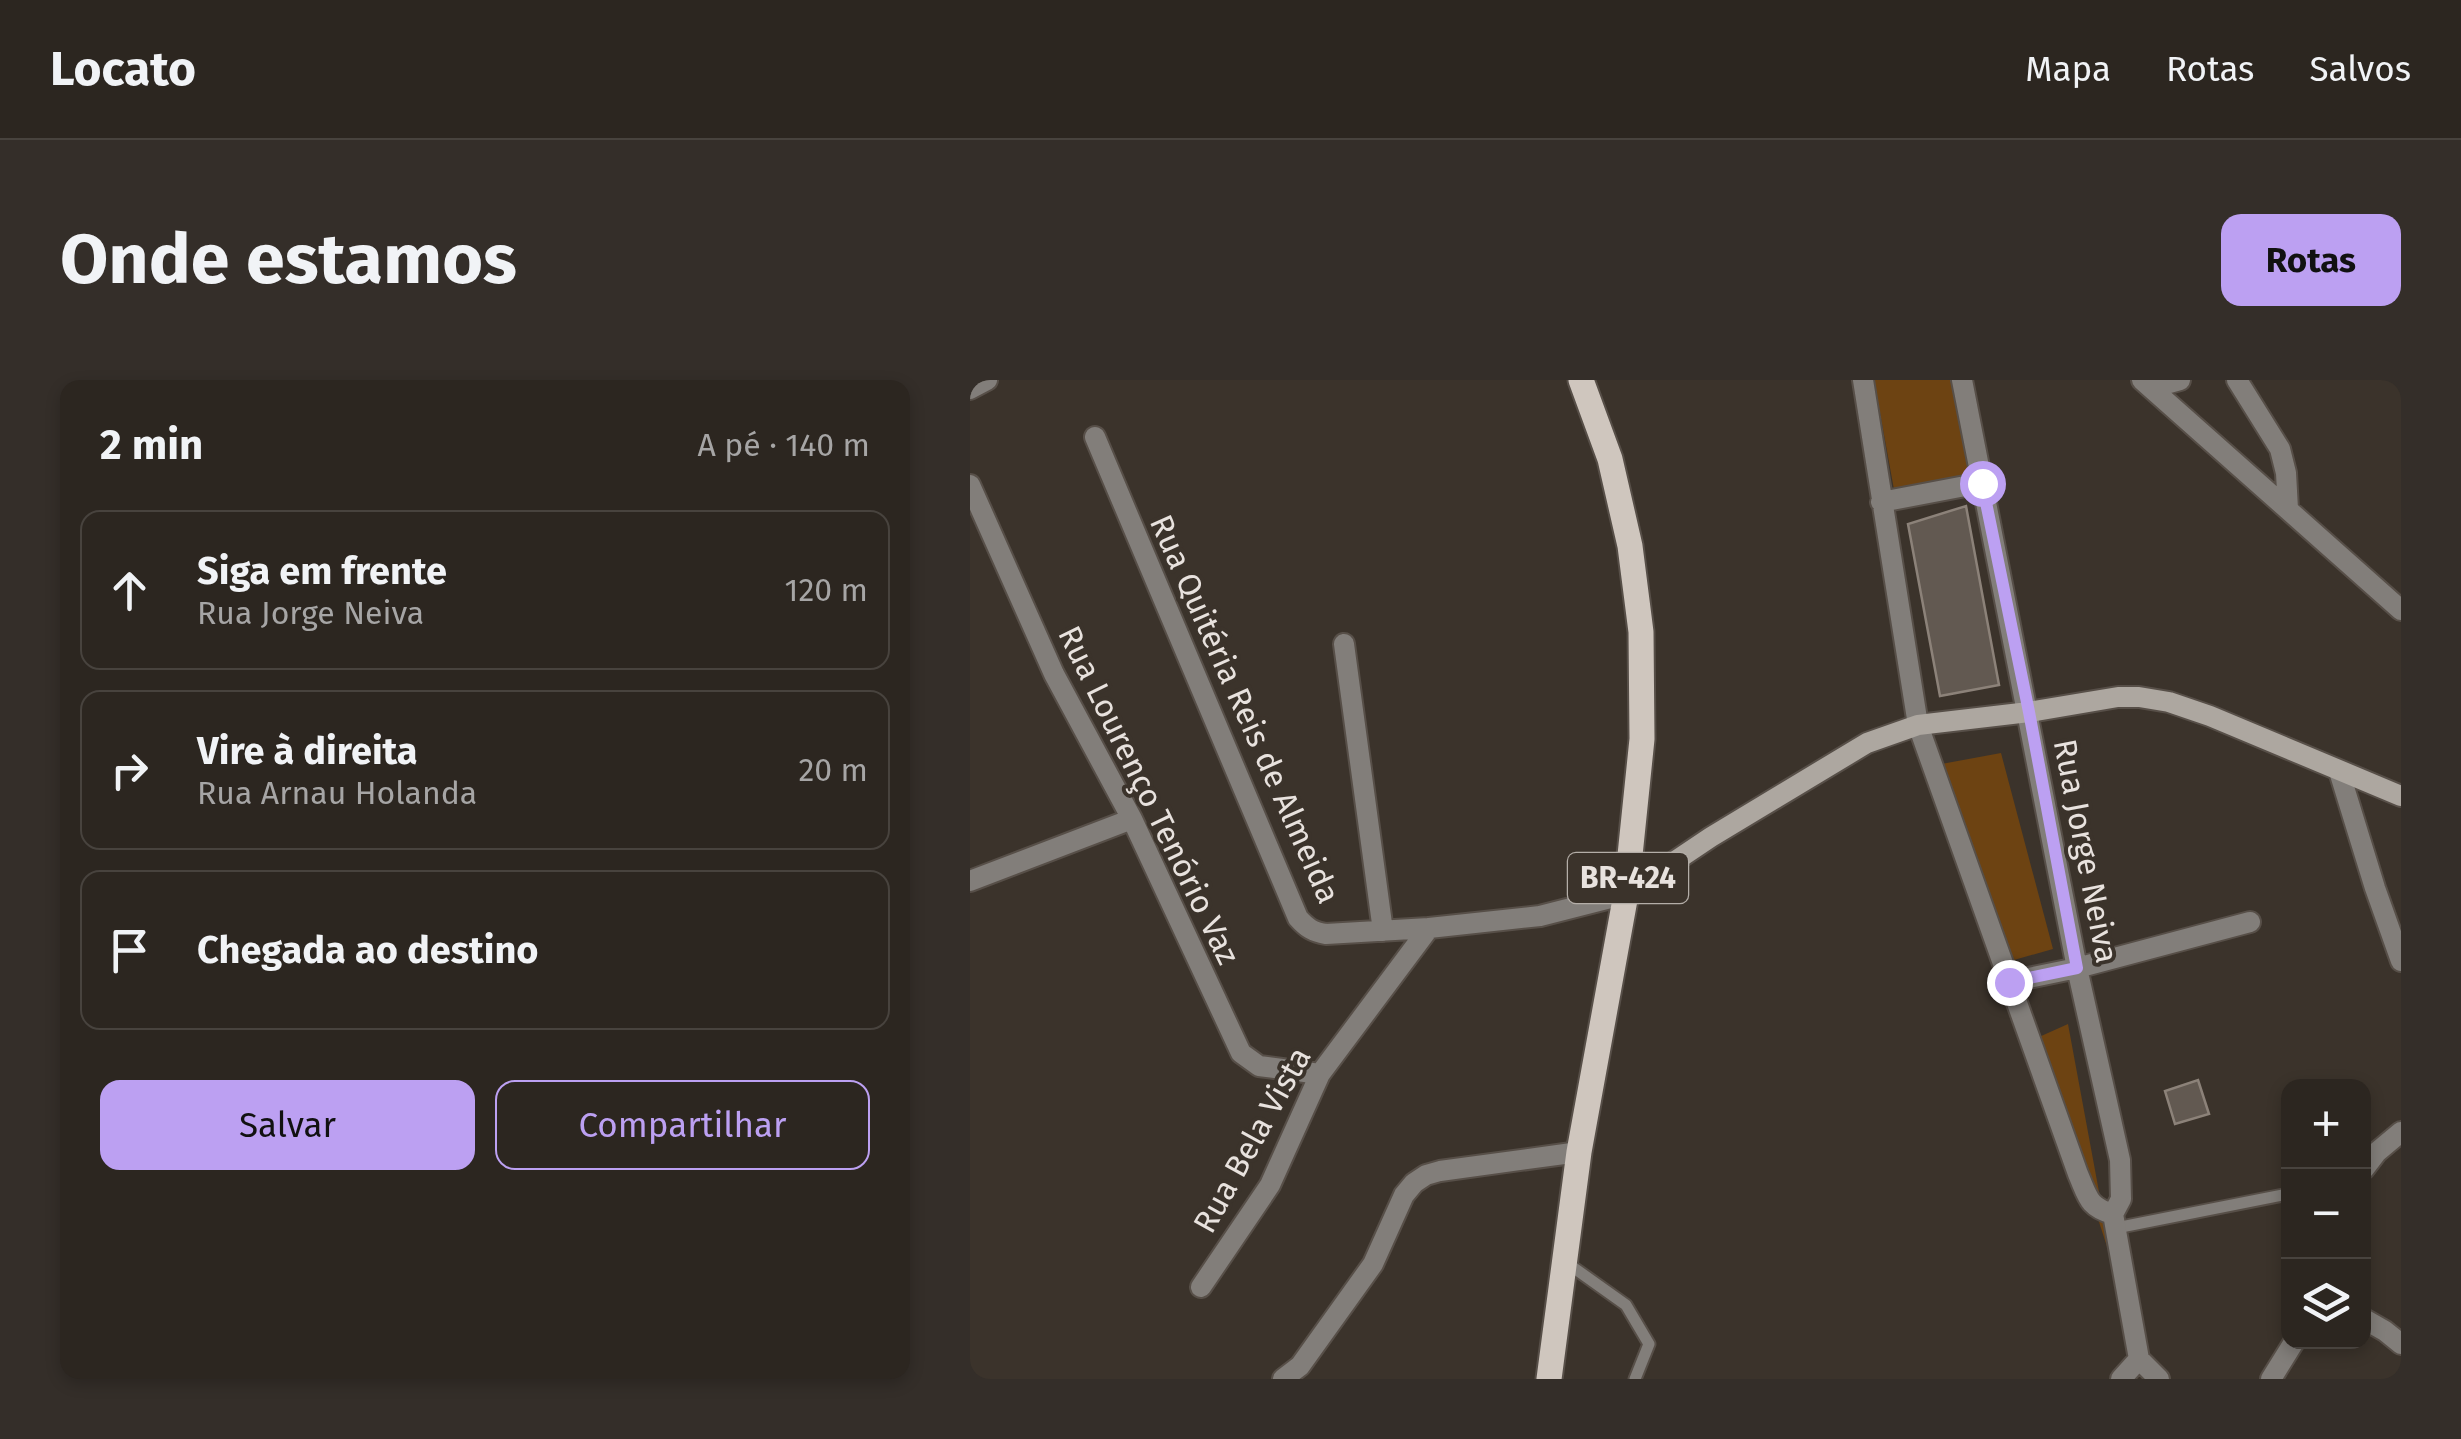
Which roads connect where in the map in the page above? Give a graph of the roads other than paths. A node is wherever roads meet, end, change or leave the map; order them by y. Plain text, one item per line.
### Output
1 (987, 380) edge
2 (1581, 380) edge
3 (1863, 380) edge
4 (1962, 380) edge
5 (2180, 380) edge
6 (2237, 380) edge
7 (2147, 384) edge
8 (970, 389) edge
9 (1095, 437) dead end
10 (1982, 483) junction
11 (970, 486) edge
12 (1881, 502) junction
13 (2288, 510) junction
14 (2401, 610) edge
15 (1344, 644) dead end
16 (2029, 712) junction
17 (1918, 725) junction
18 (2339, 771) junction
19 (2401, 796) edge
20 (1132, 819) junction
21 (970, 881) edge
22 (1626, 894) junction
23 (2250, 922) dead end
24 (1429, 928) junction
25 (1383, 931) junction
26 (2401, 961) edge
27 (2077, 968) junction
28 (2009, 982) junction
29 (1320, 1074) junction
30 (2401, 1132) edge
31 (1578, 1152) junction
32 (2371, 1159) edge
33 (2281, 1195) edge
34 (2114, 1221) junction
35 (1564, 1261) junction
36 (1201, 1288) dead end
37 (2371, 1323) edge
38 (2401, 1344) edge
39 (2290, 1349) edge
40 (2139, 1358) junction
41 (1283, 1379) edge
42 (1548, 1379) edge
43 (1635, 1379) edge
44 (2121, 1379) edge
45 (2159, 1379) edge
46 (2271, 1379) edge

1 - 8 street
2 - 22 main road, BR-424
3 - 12 street
4 - 10 street, Rua Jorge Neiva
5 - 7 street
6 - 13 street
7 - 13 street
9 - 25 street, Rua Quitéria Reis de Almeida
10 - 12 street
10 - 16 street, Rua Jorge Neiva
11 - 20 street, Rua Lourenço Tenório Vaz
12 - 17 street
13 - 14 street
15 - 25 street
16 - 17 street
16 - 18 street
16 - 27 street, Rua Jorge Neiva
17 - 22 street
17 - 28 street
18 - 19 street
18 - 26 street
20 - 21 street
20 - 29 street, Rua Lourenço Tenório Vaz
22 - 24 street, Rua Quitéria Reis de Almeida
22 - 31 main road, BR-424
23 - 27 street
24 - 25 street, Rua Quitéria Reis de Almeida
24 - 29 street, Rua Bela Vista
27 - 28 street
27 - 34 street, Rua Jorge Neiva
28 - 34 street
29 - 36 street, Rua Bela Vista
30 - 32 street
31 - 35 main road, BR-424
31 - 41 street
33 - 34 lane
34 - 40 street
35 - 42 main road, BR-424
35 - 43 lane
37 - 38 street
39 - 46 street
40 - 44 street
40 - 45 street

